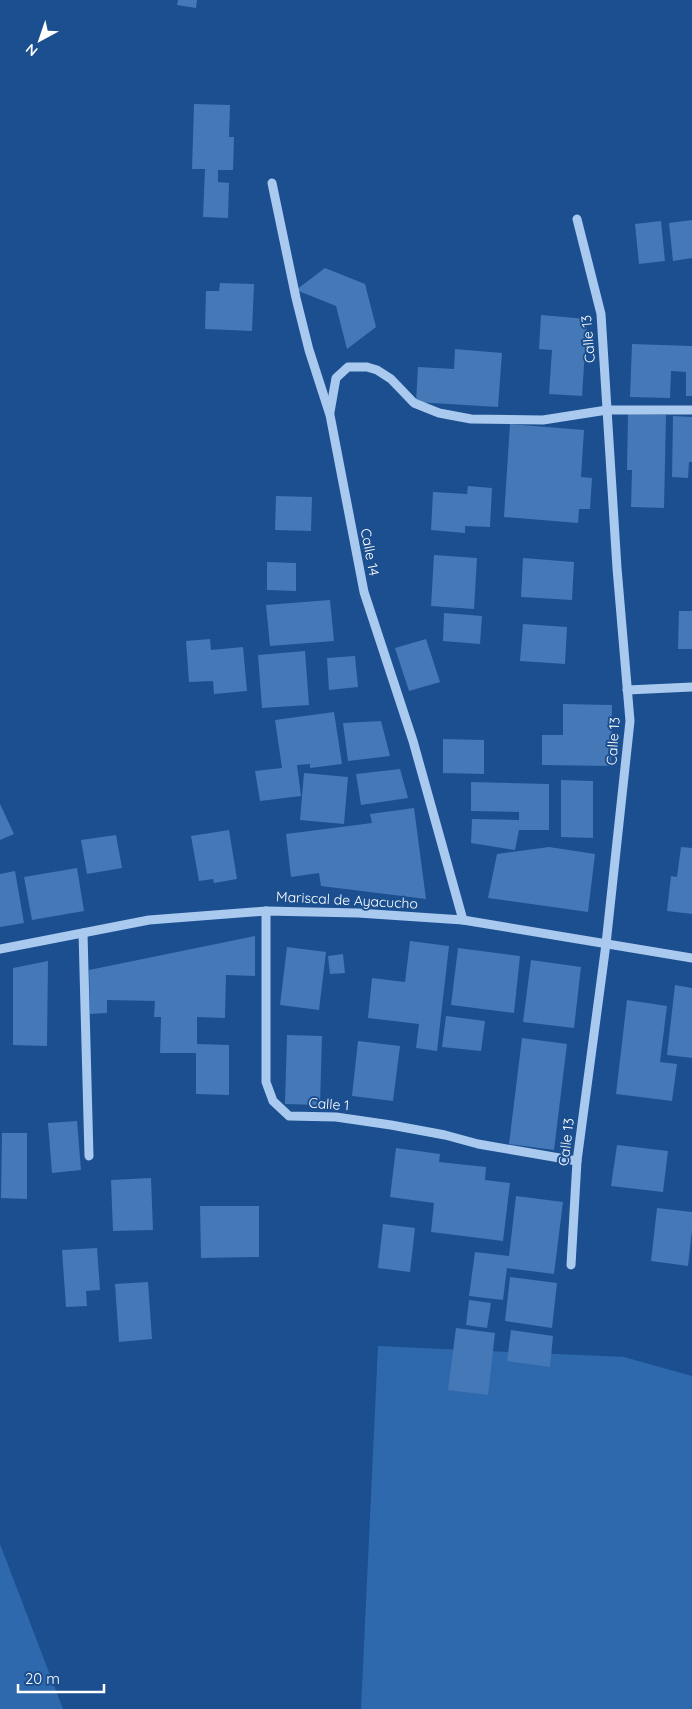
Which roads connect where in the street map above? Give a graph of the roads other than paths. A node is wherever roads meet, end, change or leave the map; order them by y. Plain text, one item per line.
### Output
1 (272, 183) dead end
2 (577, 219) dead end
3 (607, 410) junction
4 (692, 410) edge
5 (330, 415) junction
6 (692, 686) edge
7 (627, 690) junction
8 (266, 911) junction
9 (463, 920) junction
10 (83, 933) junction
11 (606, 944) junction
12 (0, 949) edge
13 (692, 958) edge
14 (89, 1156) dead end
15 (577, 1161) junction
16 (571, 1265) dead end

1 - 5 street, Calle 14
2 - 3 street, Calle 13
3 - 4 street
3 - 5 street
3 - 7 street, Calle 13
5 - 9 street, Calle 14
6 - 7 street
7 - 11 street, Calle 13
8 - 9 street, Mariscal de Ayacucho
8 - 10 street, Mariscal de Ayacucho
8 - 15 street, Calle 1
9 - 11 street, Mariscal de Ayacucho
10 - 12 street, Mariscal de Ayacucho
10 - 14 street
11 - 13 street, Mariscal de Ayacucho
11 - 15 street, Calle 13
15 - 16 street, Calle 13

